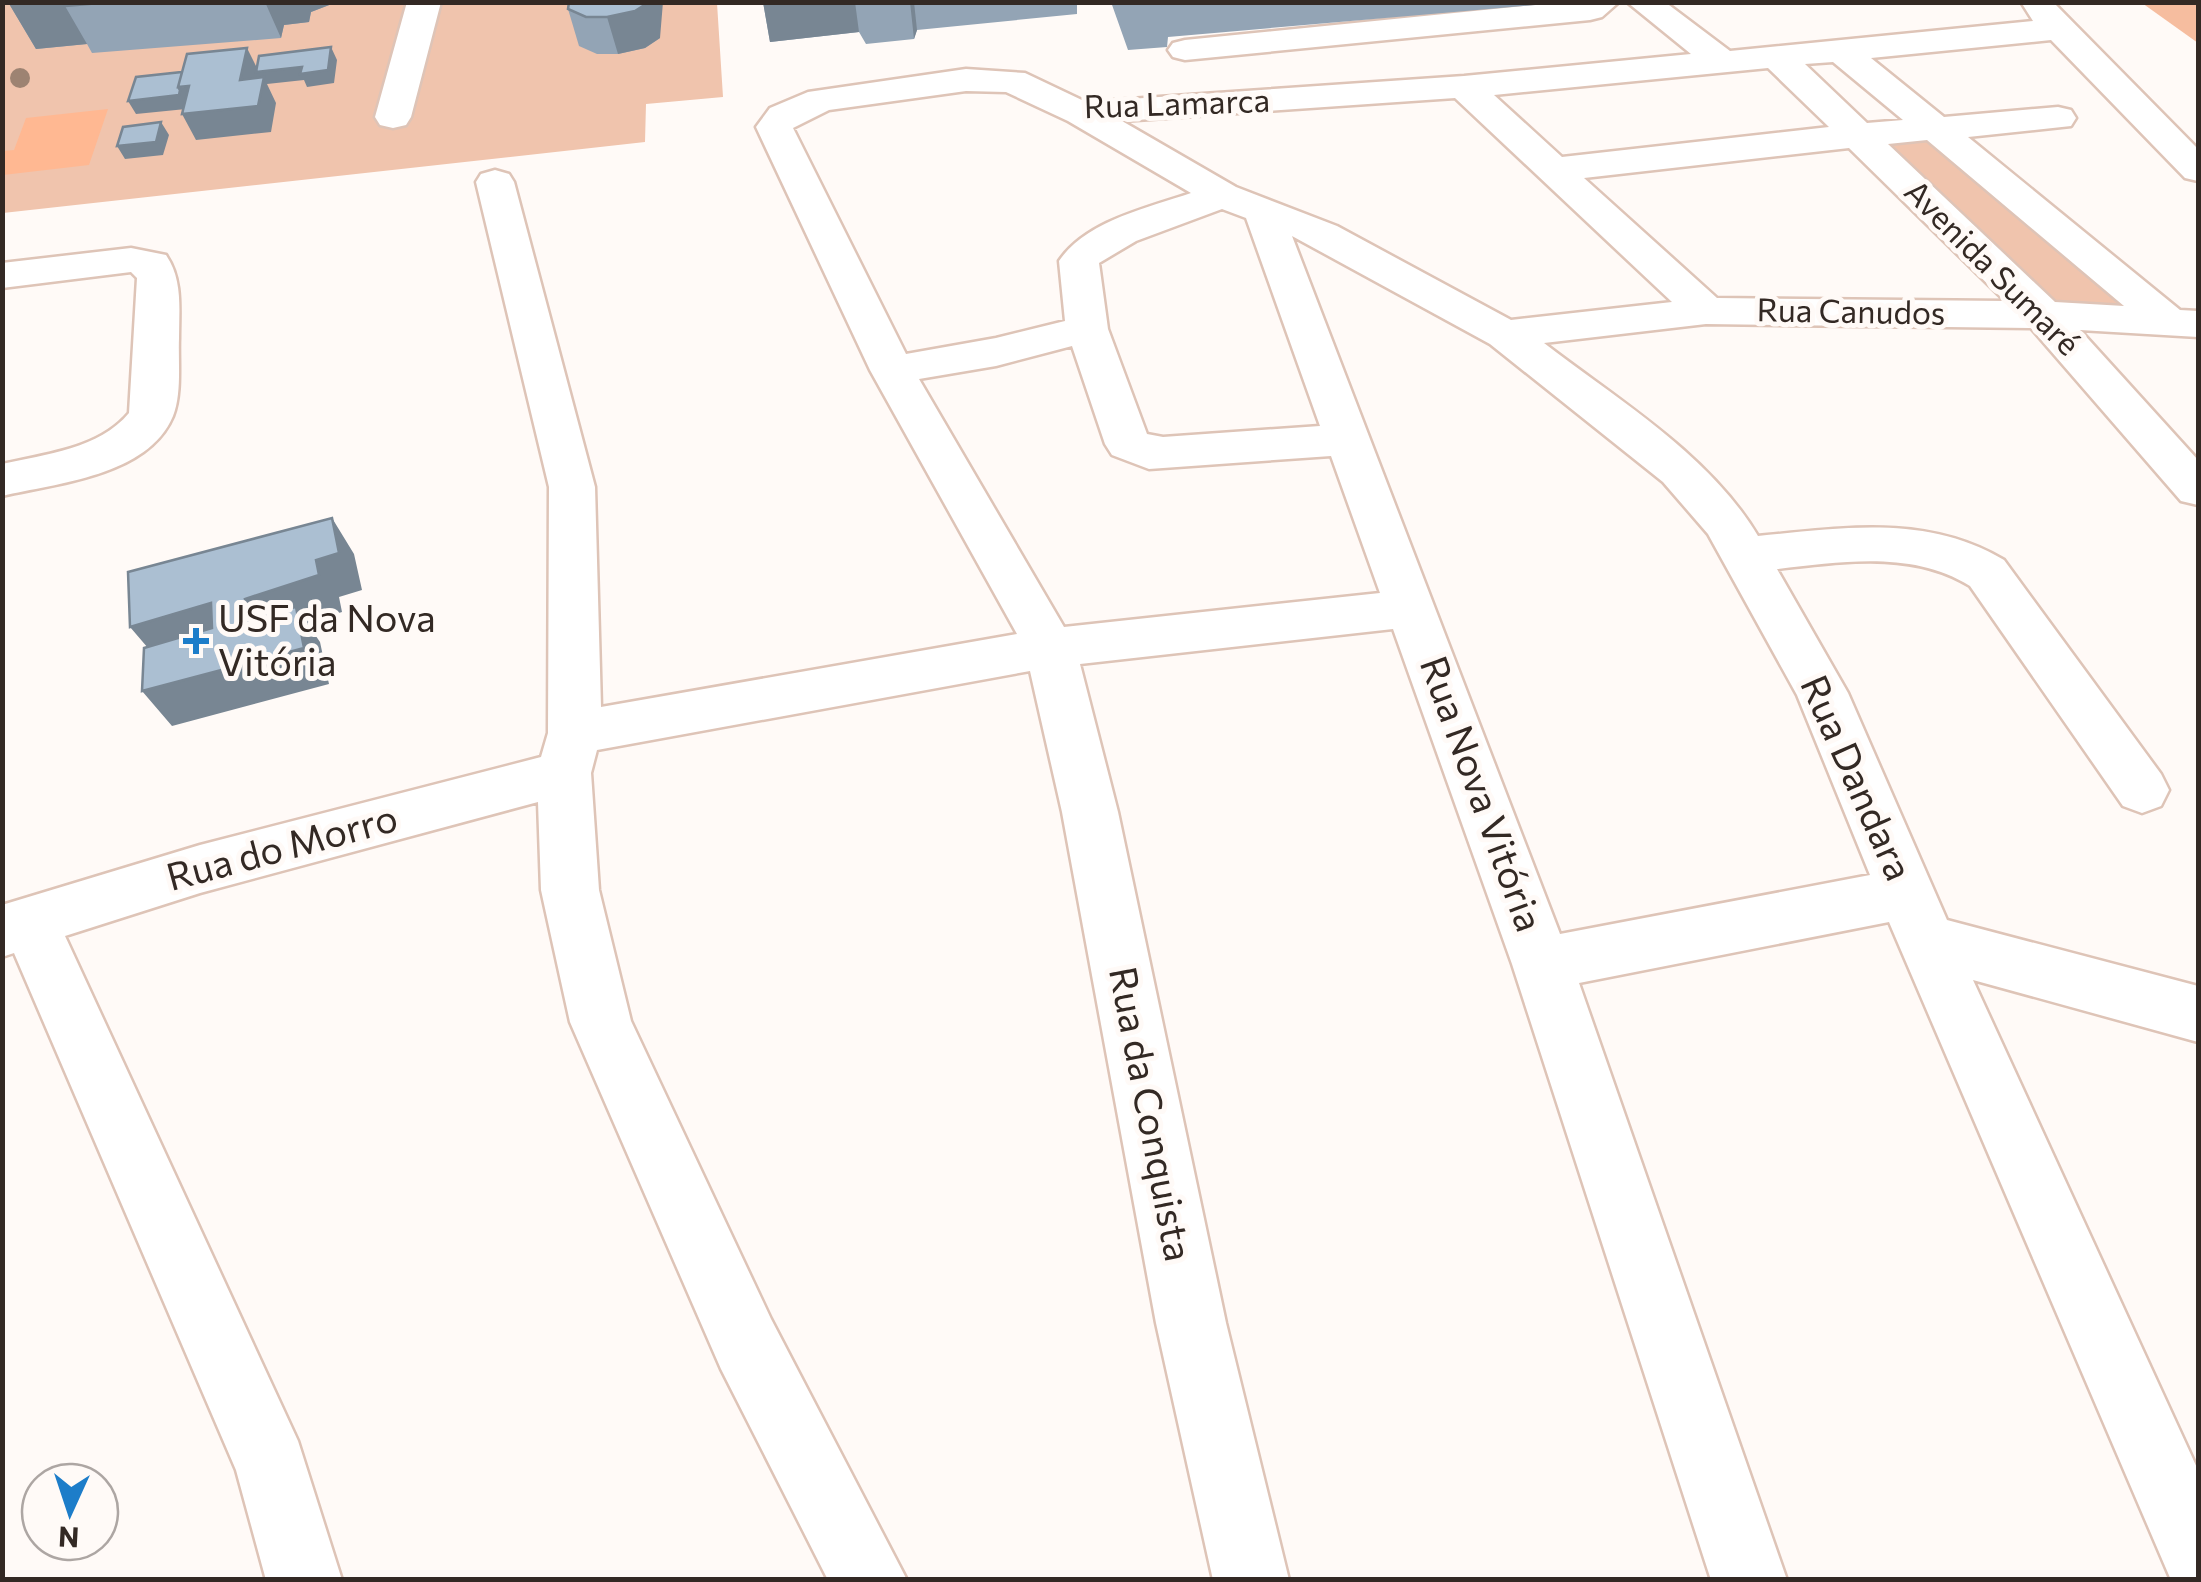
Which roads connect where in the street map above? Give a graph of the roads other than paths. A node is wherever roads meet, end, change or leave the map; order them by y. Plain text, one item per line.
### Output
1 (424, 2) edge
2 (1603, 2) edge
3 (1644, 2) edge
4 (2034, 2) edge
5 (2062, 28) junction
6 (1838, 48) junction
7 (1185, 50) dead end
8 (1776, 56) junction
9 (1720, 60) junction
10 (1464, 87) junction
11 (1081, 113) junction
12 (393, 116) dead end
13 (2058, 118) dead end
14 (1932, 128) junction
15 (1861, 135) junction
16 (1550, 170) junction
17 (2198, 170) edge
18 (496, 182) dead end
19 (1243, 204) junction
20 (2042, 218) junction
21 (1960, 232) junction
22 (2, 276) edge
23 (1706, 310) junction
24 (2044, 315) junction
25 (2184, 323) edge
26 (1088, 329) junction
27 (1505, 334) junction
28 (892, 370) junction
29 (1346, 440) junction
30 (2, 480) edge
31 (2198, 489) edge
32 (1744, 555) junction
33 (1412, 608) junction
34 (1050, 648) junction
35 (569, 753) junction
36 (2142, 790) dead end
37 (1917, 917) junction
38 (16, 927) edge
39 (1542, 964) junction
40 (2198, 1014) edge
41 (2198, 1554) edge
42 (304, 1580) edge
43 (869, 1580) edge
44 (1251, 1580) edge
45 (1749, 1580) edge

1 - 12 street
2 - 7 street
3 - 9 street
4 - 5 street
5 - 6 street, Rua Lamarca
5 - 17 street
6 - 8 street, Rua Lamarca
6 - 14 street
8 - 9 street, Rua Lamarca
8 - 15 street, Avenida Sumaré
9 - 10 street, Rua Lamarca
10 - 11 street, Rua Lamarca
10 - 16 street
11 - 19 street
11 - 28 street, Rua Lamarca
13 - 14 street
14 - 15 street
14 - 20 street
15 - 16 street
15 - 21 street, Avenida Sumaré
16 - 23 street
18 - 35 street
19 - 26 street
19 - 27 street, Rua Dandara
19 - 29 street, Rua Nova Vitória
20 - 21 street
20 - 25 street
21 - 24 street, Avenida Sumaré
22 - 30 street
23 - 24 street, Rua Canudos
23 - 27 street, Rua Canudos
24 - 25 street, Rua Canudos
24 - 31 street, Avenida Sumaré
26 - 28 street
26 - 29 street
27 - 32 street, Rua Dandara
28 - 34 street, Rua Lamarca
29 - 33 street, Rua Nova Vitória
32 - 36 street
32 - 37 street, Rua Dandara
33 - 34 street, Rua do Morro
33 - 39 street, Rua Nova Vitória
34 - 35 street, Rua do Morro
34 - 44 street, Rua da Conquista
35 - 38 street, Rua do Morro
35 - 43 street
37 - 39 street
37 - 40 street
37 - 41 street, Rua Dandara
38 - 42 street
39 - 45 street, Rua Nova Vitória

